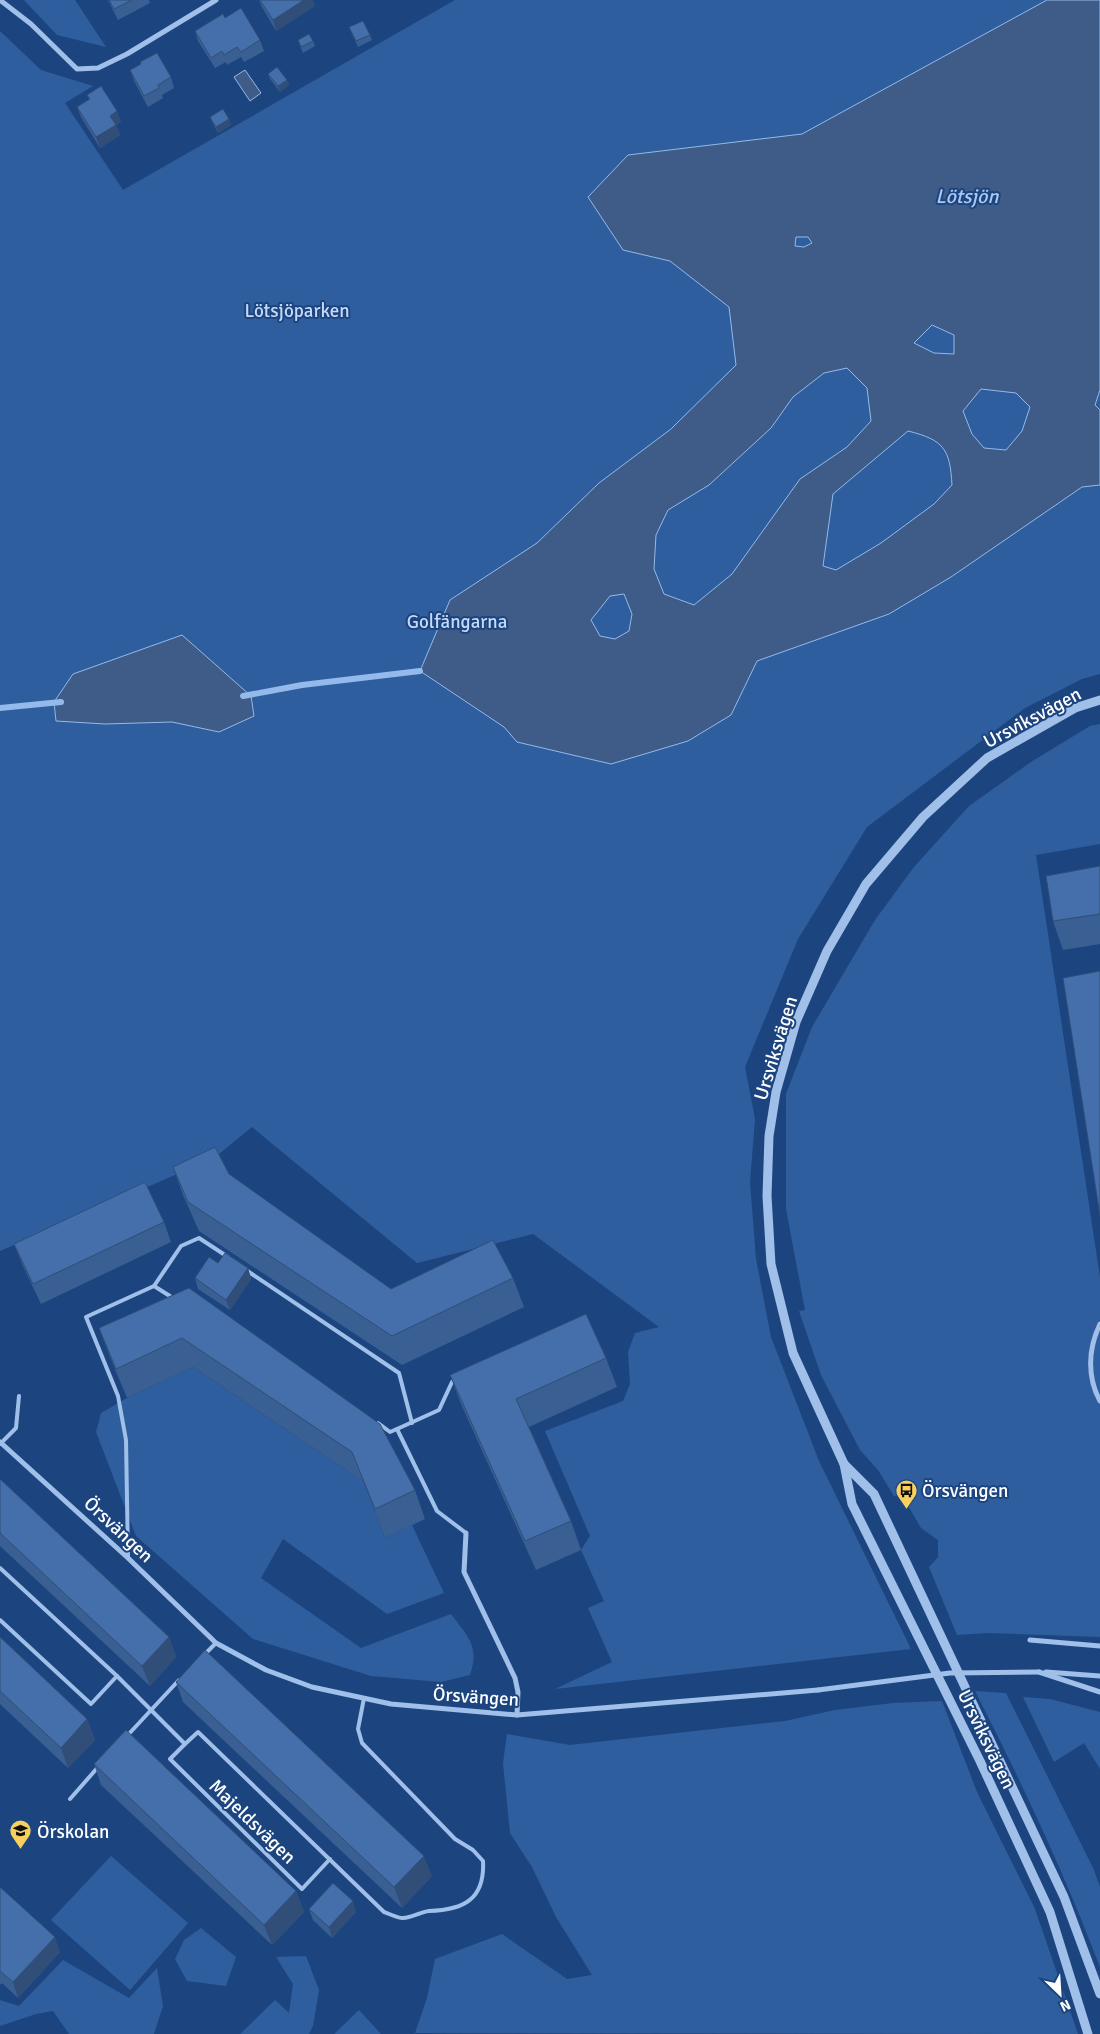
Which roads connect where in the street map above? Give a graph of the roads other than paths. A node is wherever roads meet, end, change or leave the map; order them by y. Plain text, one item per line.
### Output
1 (0, 0) edge
2 (216, 0) edge
3 (1100, 700) edge
4 (230, 1259) edge
5 (238, 1264) edge
6 (154, 1286) junction
7 (178, 1301) edge
8 (1100, 1324) edge
9 (461, 1378) edge
10 (19, 1396) dead end
11 (1100, 1401) edge
12 (374, 1421) edge
13 (412, 1423) junction
14 (397, 1429) junction
15 (0, 1443) edge
16 (844, 1464) junction
17 (466, 1533) joint
18 (128, 1558) junction
19 (0, 1568) edge
20 (0, 1620) edge
21 (1030, 1640) dead end
22 (216, 1643) junction
23 (1100, 1646) edge
24 (201, 1658) edge
25 (1039, 1672) junction
26 (184, 1675) edge
27 (117, 1676) junction
28 (1100, 1676) edge
29 (1100, 1692) edge
30 (364, 1698) junction
31 (150, 1709) junction
32 (517, 1715) junction
33 (120, 1743) edge
34 (185, 1744) junction
35 (102, 1764) edge
36 (70, 1799) dead end
37 (330, 1859) junction
38 (1100, 1994) edge
39 (1088, 2034) edge

1 - 2 street
3 - 16 street, Ursviksvägen
4 - 6 lane
5 - 13 lane
6 - 7 lane
6 - 18 lane
8 - 11 street
9 - 13 lane
10 - 15 lane
12 - 14 lane
13 - 14 lane
14 - 17 lane
15 - 18 street, Örsvängen
16 - 38 street, Ursviksvägen
16 - 39 street, Ursviksvägen
17 - 32 street
18 - 22 street, Örsvängen
19 - 27 lane
20 - 27 lane
21 - 23 street
22 - 24 lane
22 - 30 street, Örsvängen
25 - 28 street, Örsvängen
25 - 29 street, Örsvängen
25 - 32 street, Örsvängen, bridge
26 - 31 lane
27 - 31 lane
30 - 32 street, Örsvängen
30 - 37 lane, Majeldsvägen
31 - 33 lane
31 - 34 lane
34 - 37 lane, Majeldsvägen
34 - 37 lane, Majeldsvägen
35 - 36 lane

